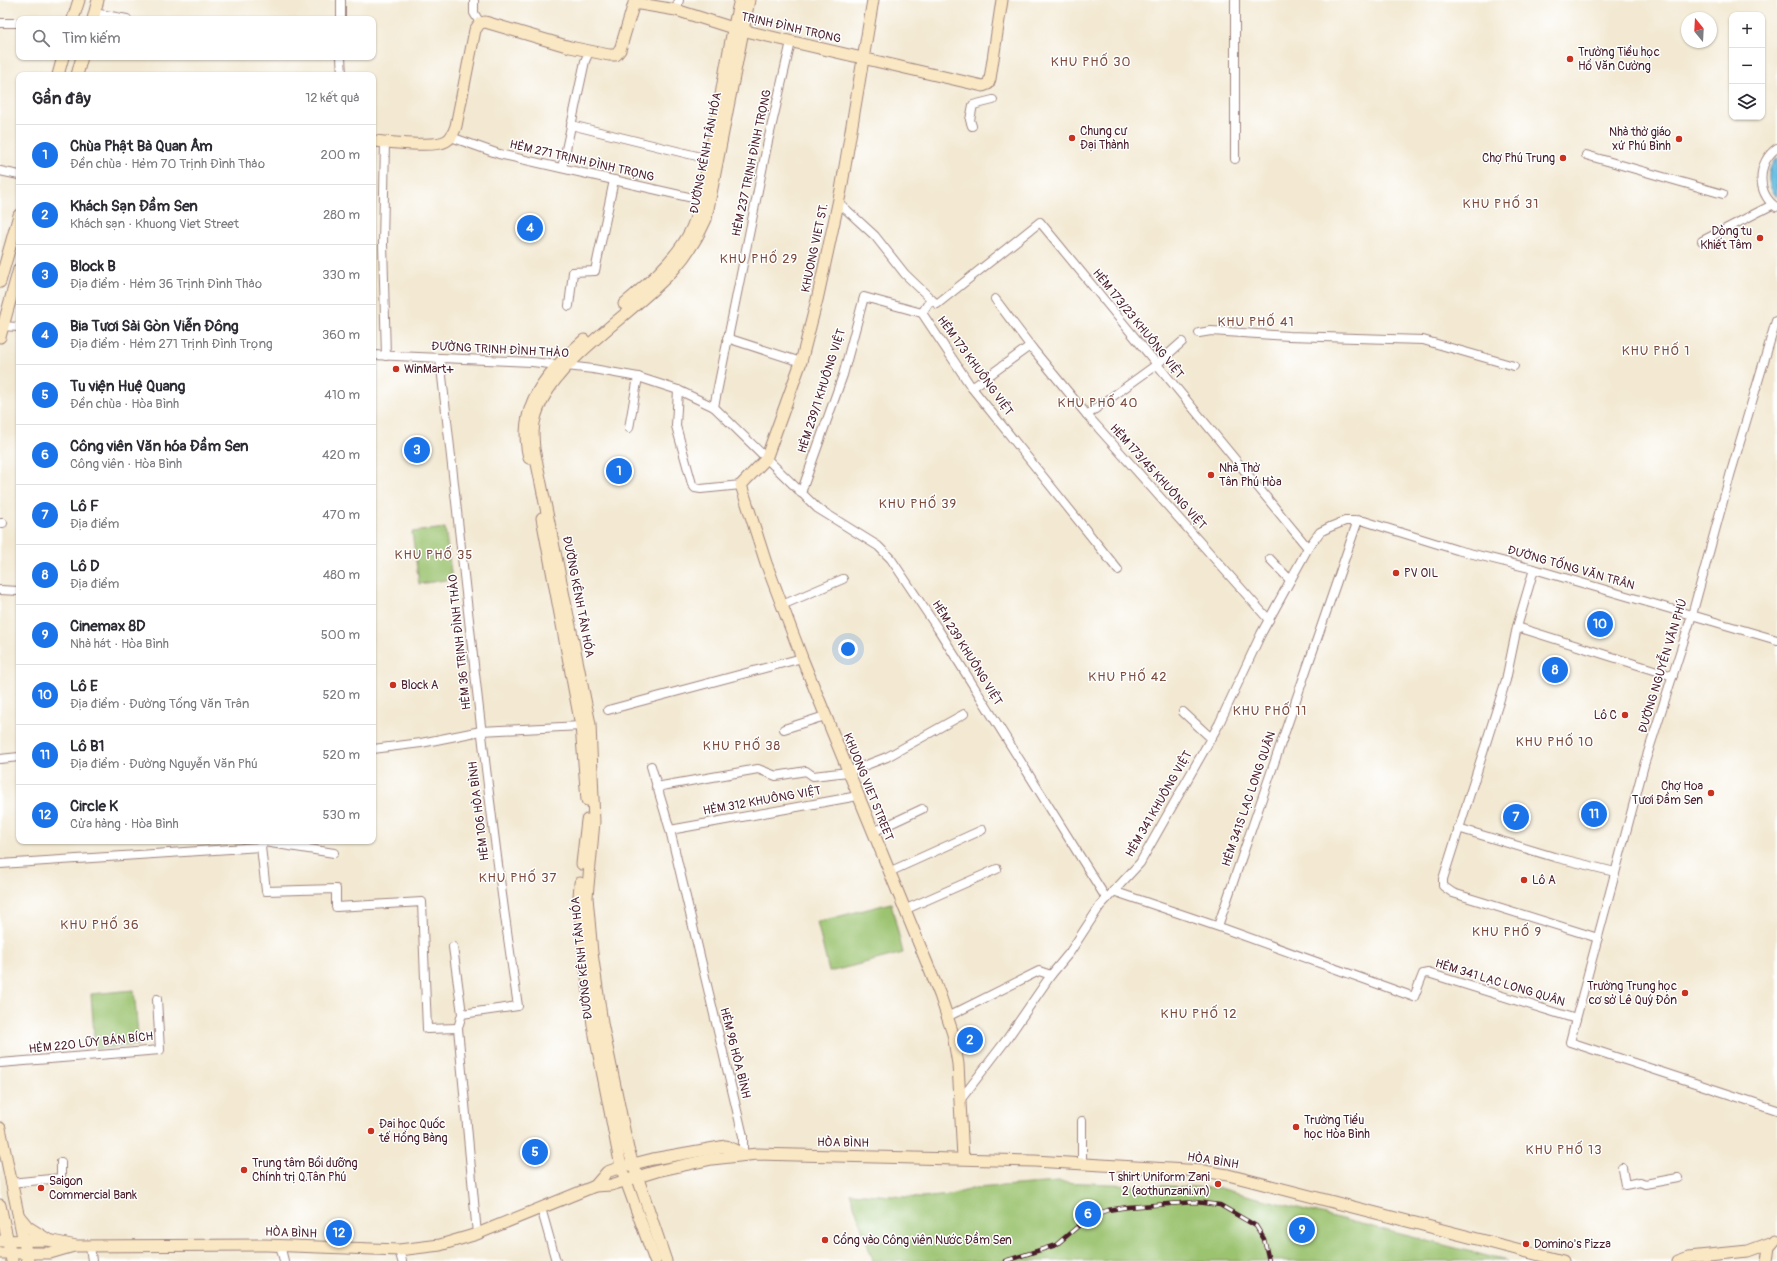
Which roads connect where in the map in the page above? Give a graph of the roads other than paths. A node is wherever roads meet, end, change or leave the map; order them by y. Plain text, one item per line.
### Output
1 (79, 0) edge
2 (98, 0) edge
3 (341, 0) edge
4 (474, 0) edge
5 (740, 0) edge
6 (749, 0) edge
7 (873, 0) edge
8 (1002, 0) edge
9 (1235, 0) edge
10 (634, 2) edge
11 (655, 3) edge
12 (677, 5) edge
13 (74, 16) edge
14 (94, 16) edge
15 (341, 16) edge
16 (0, 22) edge
17 (16, 23) edge
18 (480, 23) junction
19 (737, 29) junction
20 (791, 42) junction
21 (589, 52) junction
22 (863, 59) junction
23 (62, 60) edge
24 (81, 60) edge
25 (341, 60) edge
26 (59, 72) edge
27 (78, 72) edge
28 (342, 72) edge
29 (993, 100) dead end
30 (572, 126) junction
31 (972, 126) dead end
32 (451, 137) junction
33 (376, 141) edge
34 (385, 142) junction
35 (1777, 148) edge
36 (1586, 155) dead end
37 (710, 159) junction
38 (1235, 160) dead end
39 (562, 168) junction
40 (0, 171) edge
41 (16, 174) edge
42 (614, 180) junction
43 (1723, 194) dead end
44 (705, 201) junction
45 (838, 202) junction
46 (1775, 206) edge
47 (16, 226) edge
48 (1702, 241) dead end
49 (16, 279) edge
50 (0, 282) edge
51 (15, 282) junction
52 (931, 298) junction
53 (995, 299) dead end
54 (569, 306) dead end
55 (922, 313) junction
56 (1776, 321) edge
57 (16, 328) edge
58 (1, 330) edge
59 (1198, 334) dead end
60 (727, 338) junction
61 (1182, 342) dead end
62 (1032, 348) junction
63 (376, 355) edge
64 (386, 356) junction
65 (440, 359) junction
66 (801, 362) junction
67 (563, 365) junction
68 (1156, 365) junction
69 (1514, 366) dead end
70 (638, 377) junction
71 (972, 388) junction
72 (678, 390) junction
73 (714, 407) junction
74 (1087, 415) junction
75 (629, 428) dead end
76 (766, 459) junction
77 (740, 486) junction
78 (801, 493) junction
79 (1358, 520) junction
80 (1308, 548) junction
81 (1270, 559) dead end
82 (1534, 569) junction
83 (1118, 570) dead end
84 (842, 579) dead end
85 (1290, 580) junction
86 (0, 590) edge
87 (16, 590) edge
88 (782, 605) junction
89 (1692, 615) junction
90 (1269, 620) junction
91 (1517, 628) junction
92 (1777, 640) edge
93 (802, 658) junction
94 (1673, 676) junction
95 (608, 710) dead end
96 (1183, 712) dead end
97 (964, 714) dead end
98 (825, 716) junction
99 (583, 720) junction
100 (784, 729) dead end
101 (481, 732) junction
102 (1211, 738) junction
103 (376, 749) edge
104 (16, 757) edge
105 (0, 759) edge
106 (651, 766) dead end
107 (848, 772) junction
108 (656, 787) junction
109 (858, 796) junction
110 (922, 809) dead end
111 (1458, 828) junction
112 (670, 830) junction
113 (982, 830) dead end
114 (872, 832) junction
115 (250, 844) edge
116 (263, 844) edge
117 (270, 844) edge
118 (334, 853) dead end
119 (0, 864) edge
120 (996, 869) dead end
121 (889, 872) junction
122 (1616, 872) junction
123 (1113, 891) junction
124 (1106, 898) junction
125 (904, 910) junction
126 (1218, 926) junction
127 (1598, 938) junction
128 (453, 947) dead end
129 (1051, 975) junction
130 (157, 999) dead end
131 (462, 1014) junction
132 (947, 1017) junction
133 (1576, 1019) junction
134 (458, 1028) junction
135 (0, 1064) edge
136 (961, 1099) junction
137 (1777, 1110) edge
138 (1082, 1121) dead end
139 (0, 1128) edge
140 (742, 1154) junction
141 (2, 1155) edge
142 (963, 1158) junction
143 (61, 1162) dead end
144 (634, 1163) junction
145 (1082, 1163) junction
146 (621, 1167) junction
147 (1622, 1168) dead end
148 (638, 1176) junction
149 (1678, 1178) dead end
150 (626, 1180) junction
151 (10, 1183) junction
152 (594, 1186) junction
153 (0, 1205) edge
154 (541, 1208) junction
155 (17, 1214) junction
156 (1, 1221) edge
157 (477, 1234) junction
158 (23, 1240) junction
159 (48, 1240) junction
160 (1775, 1240) edge
161 (4, 1241) edge
162 (280, 1245) junction
163 (76, 1246) junction
164 (90, 1246) junction
165 (399, 1250) junction
166 (50, 1253) junction
167 (6, 1257) edge
168 (27, 1257) edge
169 (0, 1258) edge
170 (37, 1261) edge
171 (92, 1261) edge
172 (284, 1261) edge
173 (402, 1261) edge
174 (556, 1261) edge
175 (655, 1261) edge
176 (666, 1261) edge
177 (1563, 1261) edge
178 (1678, 1261) edge
179 (1767, 1261) edge

1 - 13 street
2 - 14 street
3 - 15 street
4 - 18 street
5 - 19 street, ĐƯỜNG KÊNH TÂN HÓA
6 - 19 street, ĐƯỜNG KÊNH TÂN HÓA
7 - 22 street, KHUONG VIET ST.
8 - 22 street, TRỊNH ĐÌNH TRỌNG
9 - 38 street
10 - 11 street, TRỊNH ĐÌNH TRỌNG
10 - 21 street, TRỊNH ĐÌNH TRỌNG
11 - 12 street, TRỊNH ĐÌNH TRỌNG
12 - 19 street, TRỊNH ĐÌNH TRỌNG
16 - 17 street
18 - 21 street, TRỊNH ĐÌNH TRỌNG
18 - 32 street
19 - 20 street, TRỊNH ĐÌNH TRỌNG
19 - 37 street, ĐƯỜNG KÊNH TÂN HÓA
19 - 44 street, ĐƯỜNG KÊNH TÂN HÓA
20 - 22 street, TRỊNH ĐÌNH TRỌNG
20 - 60 street, HẺM 237 TRỊNH ĐÌNH TRỌNG
21 - 30 street
22 - 45 street, KHUONG VIET ST.
23 - 26 street
24 - 27 street
25 - 28 street
29 - 31 street
30 - 37 street
30 - 39 street
32 - 34 street
32 - 39 street, HẺM 271 TRỊNH ĐÌNH TRỌNG
33 - 34 street
34 - 64 street
35 - 46 street
36 - 43 street
37 - 44 street, ĐƯỜNG KÊNH TÂN HÓA
39 - 42 street, HẺM 271 TRỊNH ĐÌNH TRỌNG
40 - 41 street
42 - 44 street, HẺM 271 TRỊNH ĐÌNH TRỌNG
42 - 54 street
44 - 67 street, ĐƯỜNG KÊNH TÂN HÓA
45 - 52 street
45 - 66 street, KHUONG VIET ST.
46 - 48 street
47 - 50 street
49 - 51 street
50 - 51 street
51 - 58 street
52 - 55 street, HẺM 173 KHUÔNG VIỆT
52 - 68 street, HẺM 173/23 KHUÔNG VIỆT
53 - 62 street, HẺM 173/45 KHUÔNG VIỆT
55 - 71 street, HẺM 173 KHUÔNG VIỆT
55 - 78 street, HẺM 239/1 KHUÔNG VIỆT
56 - 89 street, ĐƯỜNG NGUYỄN VĂN PHÚ
57 - 58 street
59 - 69 street
60 - 66 street
60 - 73 street, HẺM 237 TRỊNH ĐÌNH TRỌNG
61 - 68 street
62 - 71 street
62 - 74 street, HẺM 173/45 KHUÔNG VIỆT
63 - 64 street, ĐƯỜNG TRỊNH ĐÌNH THẢO
64 - 65 street, ĐƯỜNG TRỊNH ĐÌNH THẢO
65 - 67 street, ĐƯỜNG TRỊNH ĐÌNH THẢO
65 - 101 street, HẺM 36 TRỊNH ĐÌNH THẢO
66 - 76 street, KHUONG VIET ST.
67 - 70 street, ĐƯỜNG TRỊNH ĐÌNH THẢO
67 - 99 street, ĐƯỜNG KÊNH TÂN HÓA
68 - 74 street
68 - 80 street, HẺM 173/23 KHUÔNG VIỆT
70 - 72 street, ĐƯỜNG TRỊNH ĐÌNH THẢO
70 - 75 street
71 - 83 street, HẺM 173 KHUÔNG VIỆT
72 - 73 street, ĐƯỜNG TRỊNH ĐÌNH THẢO
72 - 77 street
73 - 76 street, ĐƯỜNG TRỊNH ĐÌNH THẢO
74 - 90 street, HẺM 173/45 KHUÔNG VIỆT
76 - 77 street, KHUONG VIET ST.
76 - 78 street, HẺM 239 KHUÔNG VIỆT
77 - 88 street, KHUONG VIET STREET
78 - 124 street, HẺM 239 KHUÔNG VIỆT
79 - 80 street, HẺM 341 KHUÔNG VIỆT
79 - 82 street, ĐƯỜNG TỐNG VĂN TRÂN
79 - 126 street, HẺM 341S LẠC LONG QUÂN
80 - 85 street, HẺM 341 KHUÔNG VIỆT
81 - 85 street
82 - 89 street, ĐƯỜNG TỐNG VĂN TRÂN
82 - 91 street
84 - 88 street
85 - 90 street, HẺM 341 KHUÔNG VIỆT
86 - 87 street
88 - 93 street, KHUONG VIET STREET
89 - 92 street, ĐƯỜNG TỐNG VĂN TRÂN
89 - 94 street, ĐƯỜNG NGUYỄN VĂN PHÚ
90 - 102 street, HẺM 341 KHUÔNG VIỆT
91 - 94 street
91 - 111 street
93 - 95 street
93 - 98 street, KHUONG VIET STREET
94 - 122 street, ĐƯỜNG NGUYỄN VĂN PHÚ
96 - 102 street
97 - 107 street
98 - 100 street
98 - 107 street, KHUONG VIET STREET
99 - 101 street
99 - 144 street, ĐƯỜNG KÊNH TÂN HÓA
99 - 146 street, ĐƯỜNG KÊNH TÂN HÓA
101 - 103 street
101 - 131 street, HẺM 106 HÒA BÌNH
102 - 123 street, HẺM 341 KHUÔNG VIỆT
104 - 105 street
106 - 108 street, HẺM 96 HÒA BÌNH
107 - 108 street
107 - 109 street, KHUONG VIET STREET
108 - 112 street, HẺM 96 HÒA BÌNH
109 - 112 street, HẺM 312 KHUÔNG VIỆT
109 - 114 street, KHUONG VIET STREET
110 - 114 street
111 - 122 street
111 - 127 street
112 - 140 street, HẺM 96 HÒA BÌNH
113 - 121 street
114 - 121 street, KHUONG VIET STREET
115 - 119 street
116 - 134 street
117 - 118 street
120 - 125 street
121 - 125 street, KHUONG VIET STREET
122 - 127 street, ĐƯỜNG NGUYỄN VĂN PHÚ
123 - 124 street, HẺM 341 KHUÔNG VIỆT
123 - 126 street, HẺM 341 LẠC LONG QUÂN
124 - 129 street, HẺM 341 KHUÔNG VIỆT
125 - 132 street, KHUONG VIET STREET
126 - 133 street, HẺM 341 LẠC LONG QUÂN
127 - 133 street, ĐƯỜNG NGUYỄN VĂN PHÚ
128 - 131 street
129 - 132 street
129 - 136 street, HẺM 341 KHUÔNG VIỆT
130 - 135 street, HẺM 220 LŨY BÁN BÍCH
131 - 134 street
132 - 136 street, KHUONG VIET STREET
133 - 137 street, HẺM 341 LẠC LONG QUÂN
134 - 157 street
136 - 142 street, KHUONG VIET STREET
138 - 145 street
139 - 141 street
140 - 142 street, HÒA BÌNH
140 - 144 street, HÒA BÌNH
140 - 148 street, HÒA BÌNH
141 - 151 street
142 - 145 street, HÒA BÌNH
143 - 151 street
144 - 146 street, HÒA BÌNH
144 - 148 street, ĐƯỜNG KÊNH TÂN HÓA
145 - 177 street, HÒA BÌNH
146 - 150 street, ĐƯỜNG KÊNH TÂN HÓA
146 - 152 street, HÒA BÌNH
147 - 149 street
148 - 150 street, HÒA BÌNH
148 - 176 street, ĐƯỜNG KÊNH TÂN HÓA
150 - 152 street, HÒA BÌNH
150 - 175 street, ĐƯỜNG KÊNH TÂN HÓA
151 - 155 street
152 - 154 street, HÒA BÌNH
153 - 156 street
154 - 157 street, HÒA BÌNH
154 - 174 street
155 - 158 street
155 - 159 street
156 - 161 street
157 - 165 street, HÒA BÌNH
158 - 159 street
158 - 161 street
158 - 168 street
159 - 163 street, HÒA BÌNH
160 - 178 street
160 - 179 street
161 - 167 street
162 - 164 street, HÒA BÌNH
162 - 165 street, HÒA BÌNH
162 - 172 street
163 - 164 street, HÒA BÌNH
163 - 166 street
164 - 171 street
165 - 173 street
166 - 168 street
166 - 170 street
167 - 168 street
167 - 169 street

